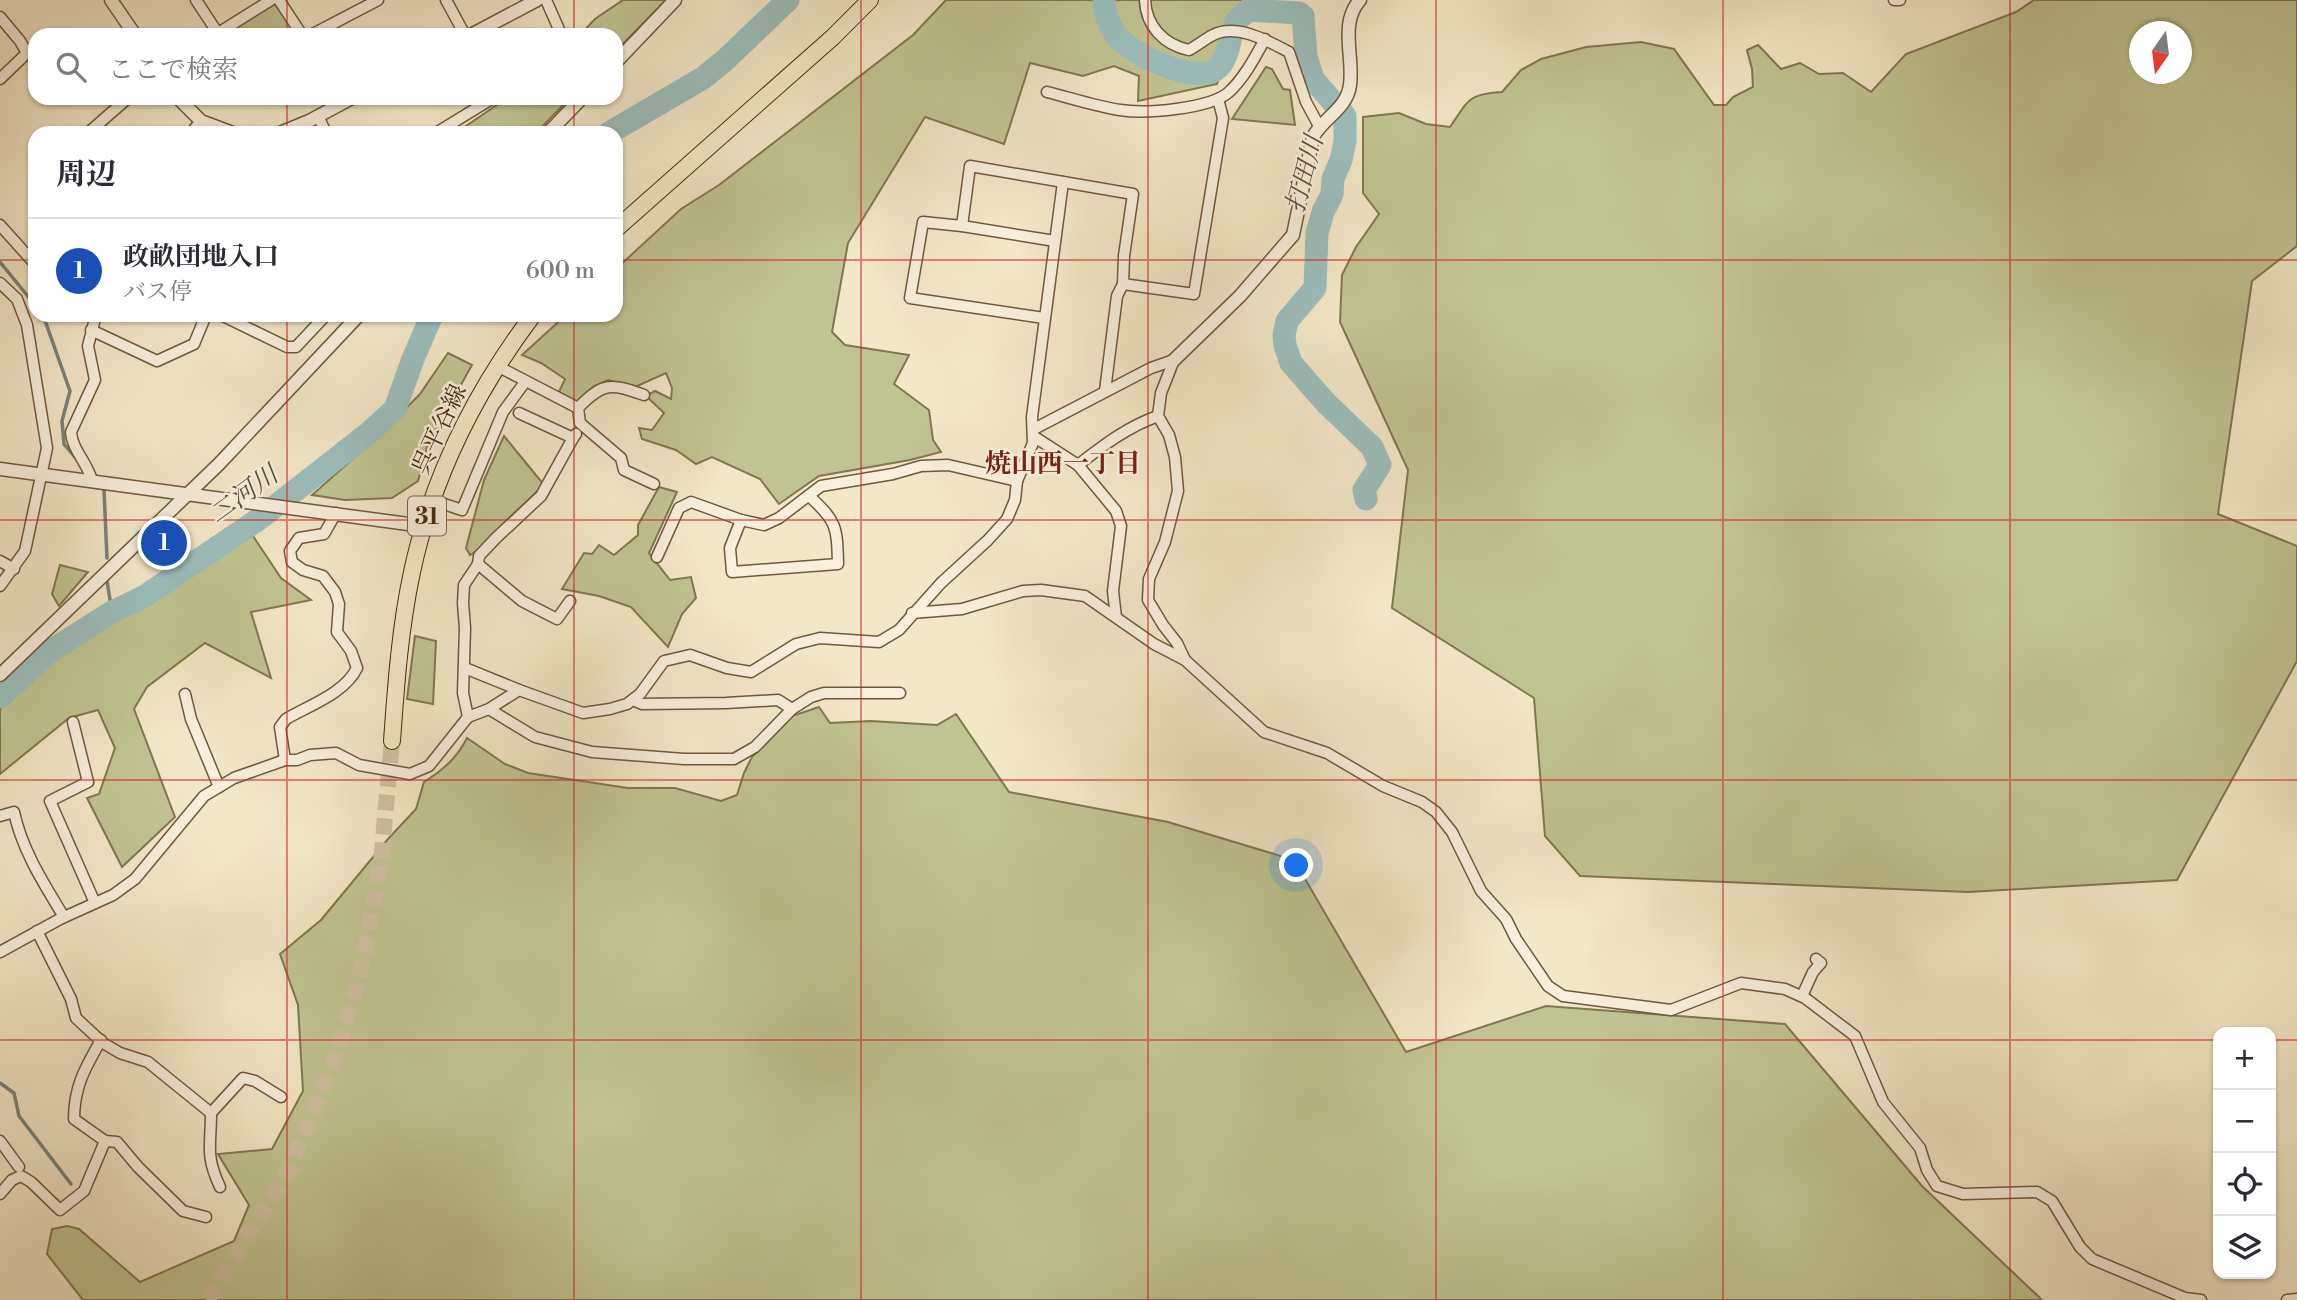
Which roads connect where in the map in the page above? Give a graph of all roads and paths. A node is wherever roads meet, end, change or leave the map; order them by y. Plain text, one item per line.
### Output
1 (111, 0) edge
2 (196, 0) edge
3 (271, 0) edge
4 (279, 0) edge
5 (377, 0) edge
6 (446, 0) edge
7 (537, 0) edge
8 (546, 0) edge
9 (675, 0) edge
10 (870, 0) edge
11 (1145, 0) edge
12 (1360, 0) edge
13 (1894, 0) edge
14 (1900, 0) edge
15 (361, 4) edge
16 (0, 18) edge
17 (130, 28) edge
18 (213, 28) edge
19 (227, 28) edge
20 (297, 28) edge
21 (322, 28) edge
22 (461, 28) edge
23 (484, 28) edge
24 (558, 28) edge
25 (1265, 39) junction
26 (623, 55) edge
27 (0, 79) edge
28 (1047, 92) dead end
29 (1218, 99) junction
30 (120, 105) edge
31 (185, 105) edge
32 (337, 105) edge
33 (482, 105) edge
34 (575, 105) edge
35 (318, 116) junction
36 (201, 121) junction
37 (96, 126) edge
38 (197, 126) edge
39 (214, 126) edge
40 (296, 126) edge
41 (323, 126) edge
42 (449, 126) edge
43 (555, 126) edge
44 (1319, 126) junction
45 (1063, 182) junction
46 (623, 223) edge
47 (0, 225) edge
48 (962, 226) junction
49 (1055, 241) junction
50 (28, 256) edge
51 (0, 283) edge
52 (1123, 284) junction
53 (1044, 318) junction
54 (94, 322) edge
55 (202, 322) edge
56 (236, 322) edge
57 (319, 322) edge
58 (352, 322) edge
59 (528, 322) edge
60 (91, 330) junction
61 (1174, 360) junction
62 (496, 366) junction
63 (526, 382) junction
64 (1105, 391) junction
65 (644, 396) dead end
66 (578, 408) junction
67 (519, 413) dead end
68 (1158, 416) junction
69 (583, 426) junction
70 (1034, 432) junction
71 (573, 438) junction
72 (1078, 465) junction
73 (0, 469) edge
74 (43, 475) junction
75 (1017, 481) junction
76 (97, 482) junction
77 (654, 484) dead end
78 (187, 495) junction
79 (809, 496) junction
80 (432, 500) junction
81 (336, 513) junction
82 (741, 520) junction
83 (423, 526) junction
84 (657, 557) dead end
85 (0, 561) edge
86 (478, 564) junction
87 (14, 569) junction
88 (0, 586) edge
89 (570, 601) dead end
90 (912, 613) junction
91 (1116, 617) junction
92 (1185, 660) junction
93 (465, 668) junction
94 (0, 675) edge
95 (520, 690) junction
96 (900, 693) dead end
97 (185, 694) dead end
98 (634, 699) junction
99 (489, 709) junction
100 (792, 709) junction
101 (468, 717) junction
102 (73, 722) dead end
103 (392, 741) tunnel mouth
104 (285, 760) junction
105 (219, 787) junction
106 (0, 816) edge
107 (95, 903) junction
108 (64, 917) junction
109 (37, 931) junction
110 (0, 952) edge
111 (1816, 959) dead end
112 (1801, 996) junction
113 (101, 1040) junction
114 (281, 1097) dead end
115 (211, 1112) junction
116 (0, 1141) edge
117 (105, 1141) junction
118 (19, 1167) dead end
119 (220, 1187) dead end
120 (0, 1194) edge
121 (206, 1217) dead end
122 (2297, 1299) edge
123 (2200, 1300) edge
124 (2287, 1300) edge

1 - 17 street
2 - 18 street
3 - 19 street
4 - 20 street
5 - 15 street
6 - 22 street
7 - 23 street
8 - 24 street
9 - 26 street
10 - 46 main road
11 - 25 street
12 - 44 street
13 - 14 street
15 - 21 street
16 - 27 street
25 - 29 street
25 - 44 street
28 - 29 street
29 - 52 street
30 - 37 street
31 - 36 street
32 - 35 street
33 - 42 street
34 - 43 street
35 - 40 street
35 - 41 street
36 - 38 street
36 - 39 street
44 - 61 street
45 - 48 street
45 - 49 street
45 - 52 street
47 - 50 street
48 - 49 street
48 - 53 street
49 - 53 street
51 - 74 street
52 - 64 street
53 - 70 street
54 - 60 street
55 - 60 street
56 - 57 street
58 - 78 street
59 - 62 main road, 呉平谷線 / 31
60 - 76 street
61 - 64 street
61 - 68 street
62 - 63 street
62 - 80 main road, 呉平谷線 / 31
63 - 66 street
63 - 80 street
64 - 70 street
65 - 66 street
66 - 69 street
67 - 71 street
68 - 72 street
68 - 92 street
69 - 71 street
69 - 77 street
70 - 72 street
70 - 75 street
71 - 86 street
72 - 91 street
73 - 74 street
74 - 76 street
74 - 87 street
75 - 79 street
75 - 90 street
76 - 78 street
78 - 81 street
78 - 94 street
79 - 82 street
79 - 82 street
80 - 83 main road, 呉平谷線 / 31
81 - 83 street
81 - 104 street
82 - 84 street
83 - 103 main road, 呉平谷線 / 31
85 - 87 street
86 - 89 street
86 - 93 street
87 - 88 street
90 - 91 street
90 - 98 street
91 - 92 street
92 - 112 street
93 - 95 street
93 - 101 street
95 - 98 street
95 - 99 street
96 - 100 street
97 - 105 street
98 - 100 street
99 - 100 street
99 - 101 street
101 - 104 street
102 - 107 street
104 - 105 street
105 - 107 street
106 - 108 street
107 - 108 street
108 - 109 street
109 - 110 street
109 - 113 street
111 - 112 street
112 - 123 street
113 - 115 street
113 - 117 street
114 - 115 street
115 - 119 street
116 - 118 street
117 - 120 street
117 - 121 street
122 - 124 street

